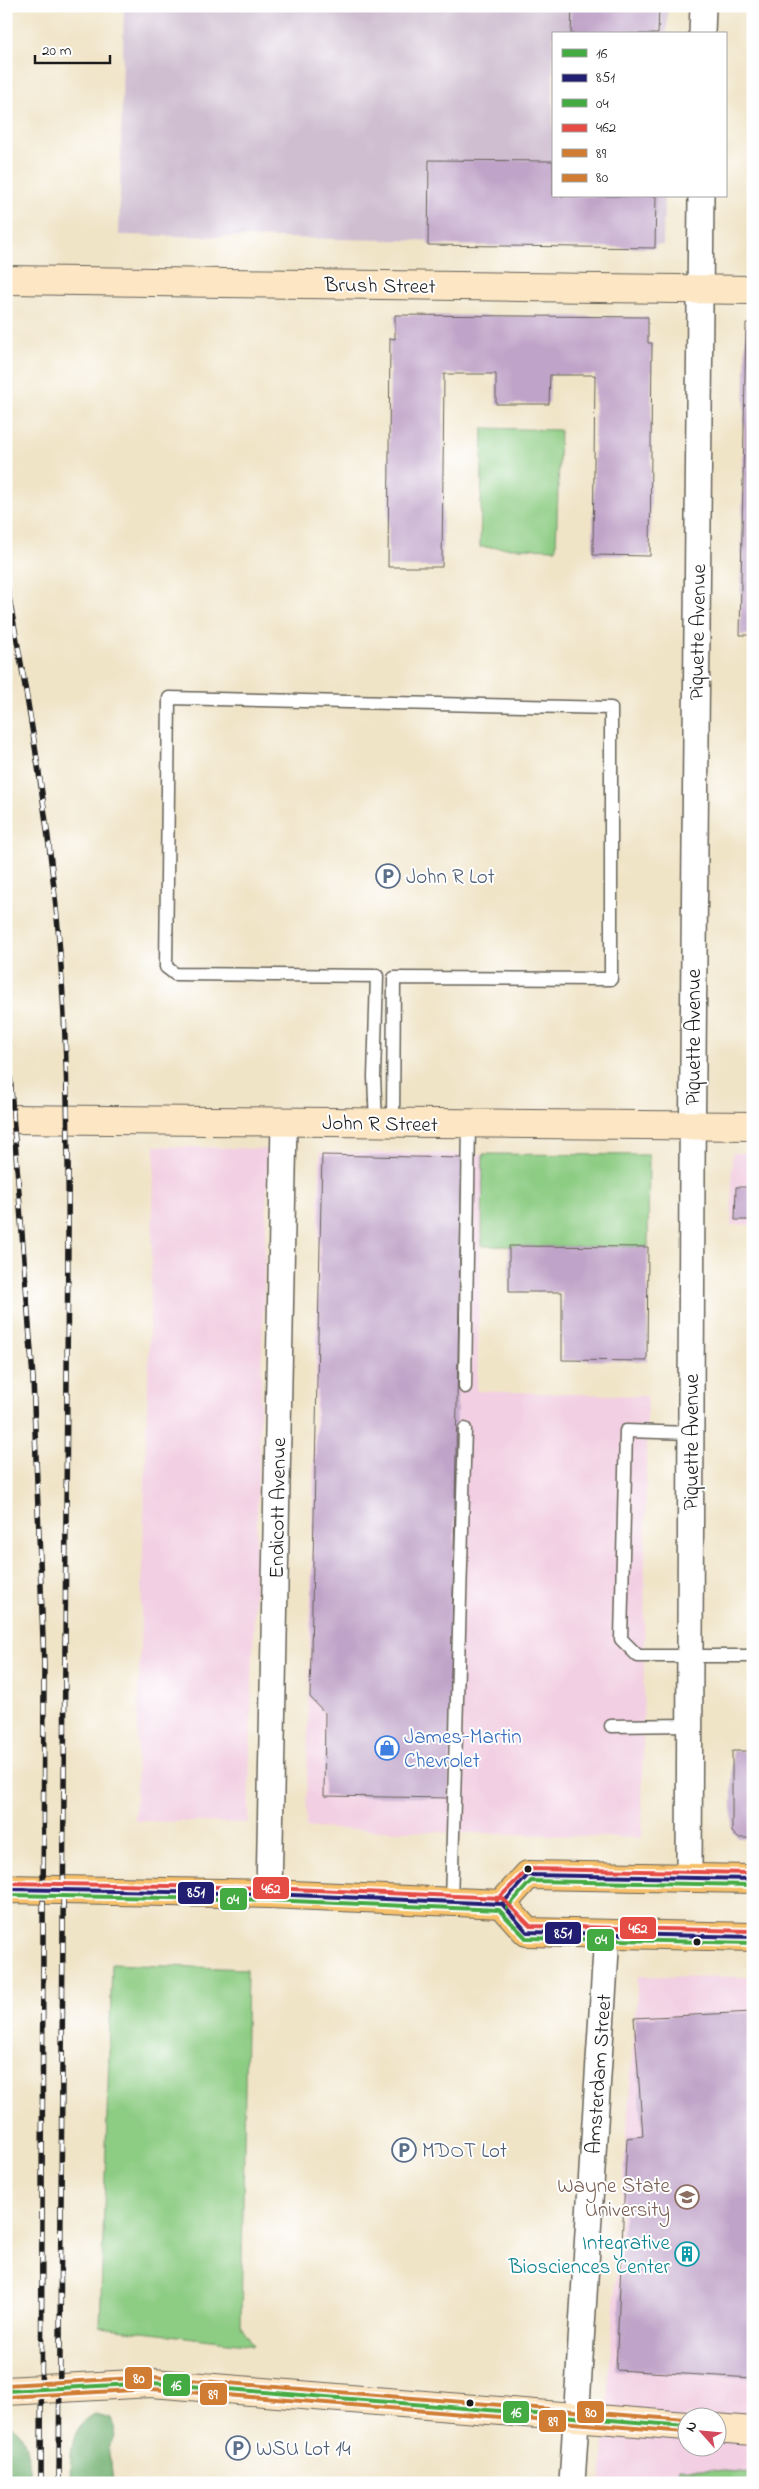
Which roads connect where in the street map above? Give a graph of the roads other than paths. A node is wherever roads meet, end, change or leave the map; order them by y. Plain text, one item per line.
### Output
1 (703, 6) edge
2 (702, 32) edge
3 (701, 198) edge
4 (6, 280) edge
5 (700, 289) junction
6 (753, 290) edge
7 (6, 1119) edge
8 (284, 1122) junction
9 (385, 1123) junction
10 (469, 1124) junction
11 (693, 1126) junction
12 (753, 1126) edge
13 (465, 1387) dead end
14 (465, 1429) dead end
15 (691, 1433) junction
16 (690, 1655) junction
17 (753, 1656) edge
18 (689, 1725) junction
19 (611, 1726) dead end
20 (689, 1879) junction
21 (753, 1879) edge
22 (6, 1889) edge
23 (269, 1894) junction
24 (451, 1902) junction
25 (502, 1904) junction
26 (607, 1935) junction
27 (753, 1938) edge
28 (6, 2391) edge
29 (576, 2418) junction
30 (676, 2425) edge
31 (726, 2429) edge
32 (753, 2431) edge
33 (572, 2483) edge

1 - 2 street
3 - 5 street, Piquette Avenue
4 - 5 street, Brush Street
5 - 6 street, Brush Street
5 - 11 street, Piquette Avenue
7 - 8 street, John R Street
8 - 9 street, John R Street
8 - 23 street, Endicott Avenue
9 - 9 lane
9 - 10 street, John R Street
10 - 11 street, John R Street
10 - 13 lane
11 - 12 street, John R Street
11 - 15 street, Piquette Avenue
14 - 24 lane
15 - 16 street, Piquette Avenue
15 - 16 lane
16 - 17 lane
16 - 18 street, Piquette Avenue
18 - 19 lane
18 - 20 street, Piquette Avenue
20 - 21 main road
20 - 25 main road
22 - 23 main road
23 - 24 main road
24 - 25 main road
25 - 26 main road
26 - 27 main road
26 - 29 street, Amsterdam Street
28 - 29 street
29 - 30 street
29 - 33 street, Amsterdam Street
31 - 32 street

